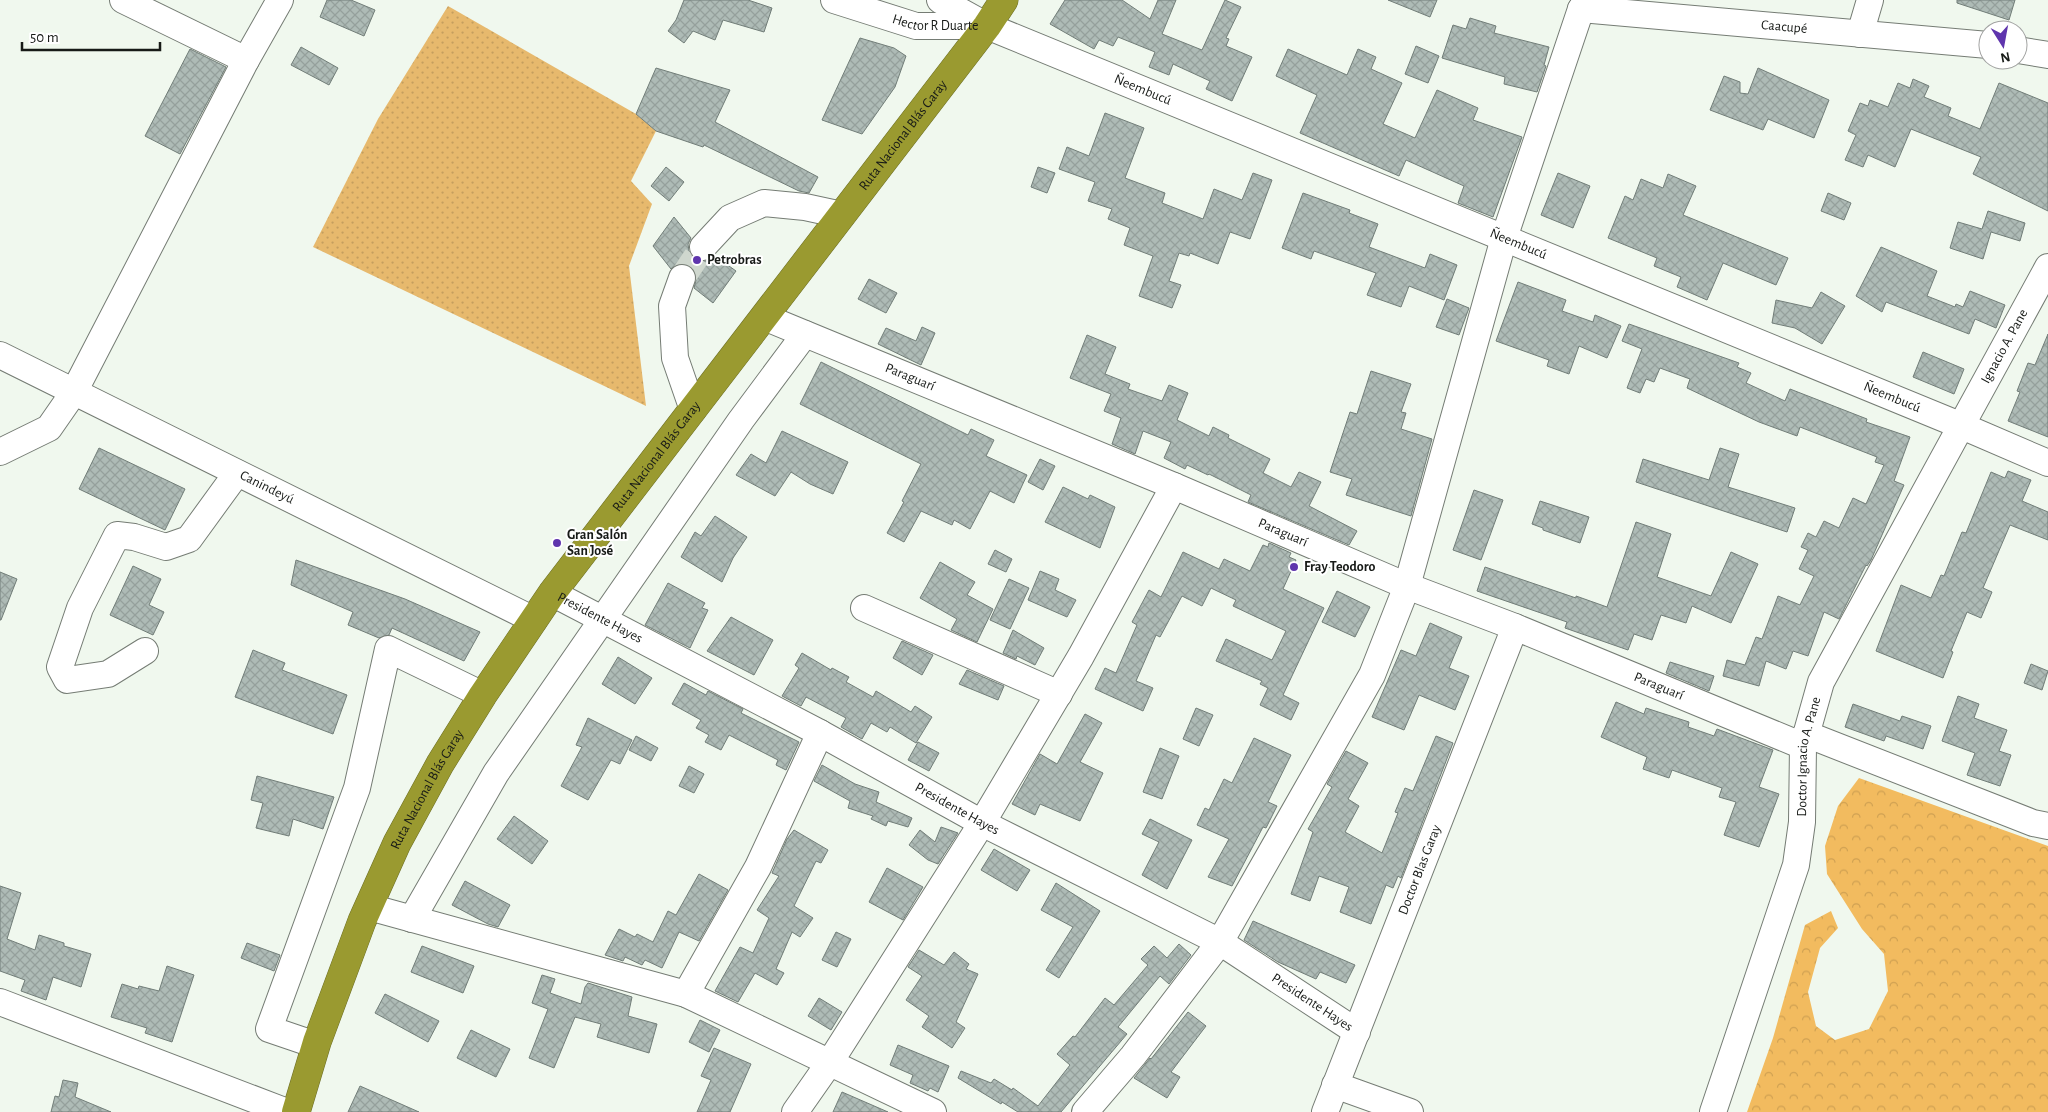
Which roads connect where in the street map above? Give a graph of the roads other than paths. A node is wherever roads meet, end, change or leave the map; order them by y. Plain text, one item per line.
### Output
1 (123, 0) edge
2 (280, 0) edge
3 (834, 0) edge
4 (940, 0) edge
5 (1004, 0) edge
6 (1870, 0) edge
7 (1575, 4) edge
8 (987, 26) junction
9 (1860, 34) junction
10 (1978, 44) edge
11 (2028, 52) edge
12 (2048, 55) edge
13 (246, 60) junction
14 (842, 215) junction
15 (1504, 238) junction
16 (703, 247) tunnel mouth
17 (2048, 267) edge
18 (682, 278) tunnel mouth
19 (764, 317) junction
20 (805, 334) junction
21 (0, 355) edge
22 (74, 392) junction
23 (693, 410) junction
24 (1962, 426) junction
25 (0, 452) edge
26 (2048, 463) edge
27 (238, 473) junction
28 (1174, 486) junction
29 (1407, 586) junction
30 (552, 593) junction
31 (864, 608) dead end
32 (602, 619) junction
33 (534, 620) junction
34 (1515, 627) junction
35 (145, 651) dead end
36 (1059, 694) junction
37 (483, 695) junction
38 (820, 733) junction
39 (1804, 740) junction
40 (982, 823) junction
41 (2048, 826) edge
42 (368, 907) junction
43 (412, 919) junction
44 (1220, 942) junction
45 (686, 994) junction
46 (0, 1002) edge
47 (1357, 1032) junction
48 (316, 1045) junction
49 (830, 1062) junction
50 (1335, 1085) junction
51 (287, 1112) edge
52 (296, 1112) edge
53 (796, 1112) edge
54 (933, 1112) edge
55 (1085, 1112) edge
56 (1325, 1112) edge
57 (1410, 1112) edge
58 (1713, 1112) edge

1 - 13 street
2 - 13 street
3 - 8 street, Hector R Duarte
4 - 8 street, Hector R Duarte
5 - 8 highway, Ruta Nacional Blás Garay
6 - 9 street
7 - 9 street, Caacupé
7 - 15 street
8 - 14 highway, Ruta Nacional Blás Garay
8 - 15 street, Ñeembucú
9 - 10 street, Caacupé
11 - 12 street
13 - 22 street
14 - 16 street
14 - 19 highway, Ruta Nacional Blás Garay
15 - 24 street, Ñeembucú
15 - 29 street
17 - 24 street, Ignacio A. Pane
18 - 23 street
19 - 20 street, Paraguarí
19 - 23 highway, Ruta Nacional Blás Garay
20 - 28 street, Paraguarí
20 - 32 street
21 - 22 street, Canindeyú
22 - 25 street
22 - 27 street, Canindeyú
23 - 30 highway, Ruta Nacional Blás Garay
24 - 26 street, Ñeembucú
24 - 39 street, Doctor Ignacio A. Pane
27 - 33 street, Canindeyú
27 - 35 street
28 - 29 street, Paraguarí
28 - 36 street
29 - 34 street, Paraguarí
29 - 44 street
30 - 32 street, Presidente Hayes
30 - 33 highway, Ruta Nacional Blás Garay
31 - 36 street
32 - 38 street, Presidente Hayes
32 - 43 street
33 - 37 highway, Ruta Nacional Blás Garay
34 - 39 street, Paraguarí
34 - 47 street, Doctor Blas Garay
36 - 40 street
37 - 42 highway, Ruta Nacional Blás Garay
37 - 48 street
38 - 40 street, Presidente Hayes
38 - 45 street
39 - 41 street, Paraguarí
39 - 58 street, Doctor Ignacio A. Pane
40 - 44 street, Presidente Hayes
40 - 49 street
42 - 43 street
42 - 48 highway, Ruta Nacional Blás Garay
43 - 45 street
44 - 47 street, Presidente Hayes
44 - 55 street
45 - 49 street
46 - 51 street
47 - 50 street, Doctor Blas Garay
48 - 52 highway, Ruta Nacional Blás Garay
49 - 53 street
49 - 54 street
50 - 56 street, Doctor Blas Garay
50 - 57 street

